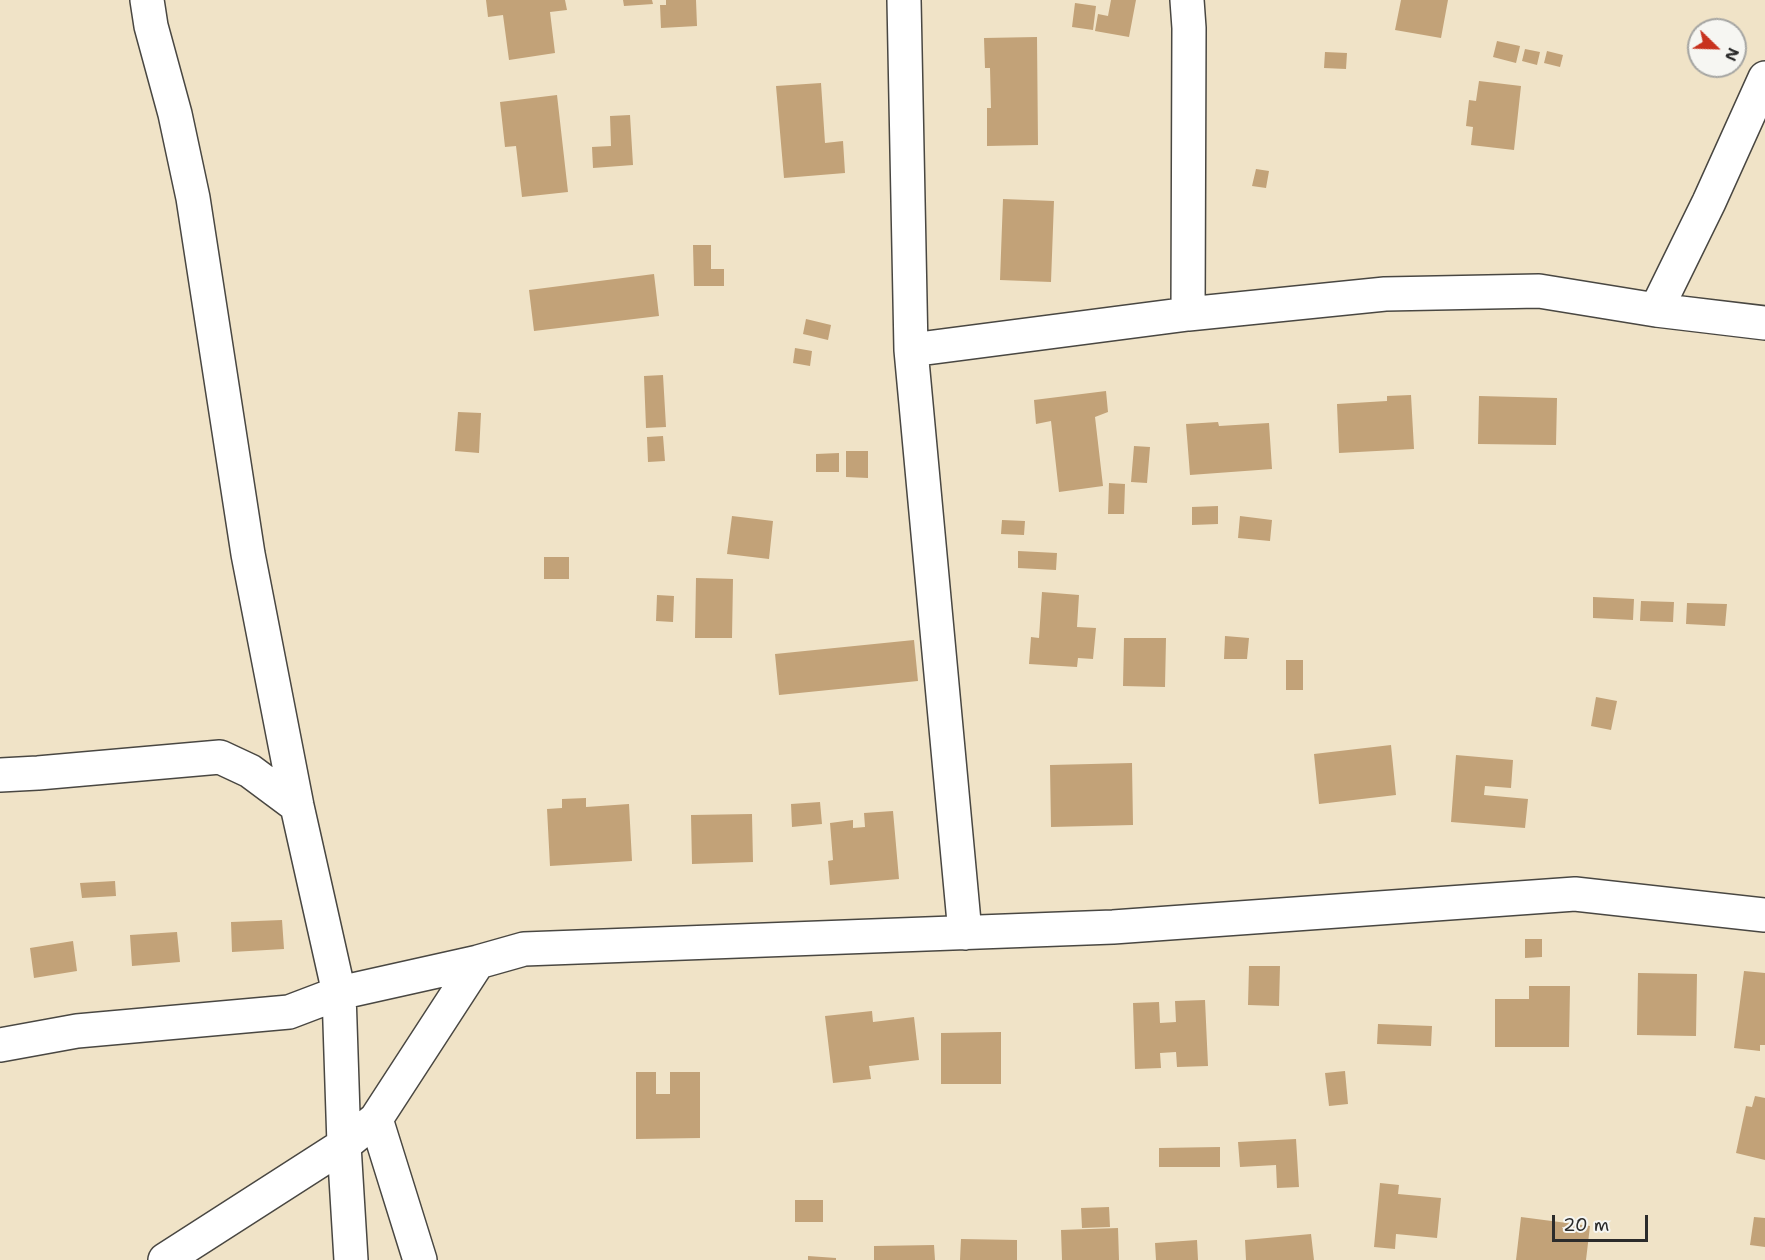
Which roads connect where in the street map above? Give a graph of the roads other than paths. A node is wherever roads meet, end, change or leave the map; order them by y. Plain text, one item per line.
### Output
1 (147, 0) edge
2 (904, 0) edge
3 (1187, 0) edge
4 (1765, 78) edge
5 (1656, 310) junction
6 (1188, 314) junction
7 (1765, 323) edge
8 (911, 350) junction
9 (0, 775) edge
10 (297, 806) junction
11 (1765, 915) edge
12 (966, 933) junction
13 (478, 962) junction
14 (339, 993) junction
15 (0, 1045) edge
16 (376, 1119) junction
17 (344, 1146) junction
18 (165, 1260) edge
19 (351, 1260) edge
20 (420, 1260) edge

1 - 10 street
2 - 8 street
3 - 6 street
4 - 5 street
5 - 6 street
5 - 7 street
6 - 8 street
8 - 12 street
9 - 10 street
10 - 14 street
11 - 12 street
12 - 13 street
13 - 14 street
13 - 16 street
14 - 15 street
14 - 17 street
16 - 17 street
16 - 20 street
17 - 18 street
17 - 19 street

